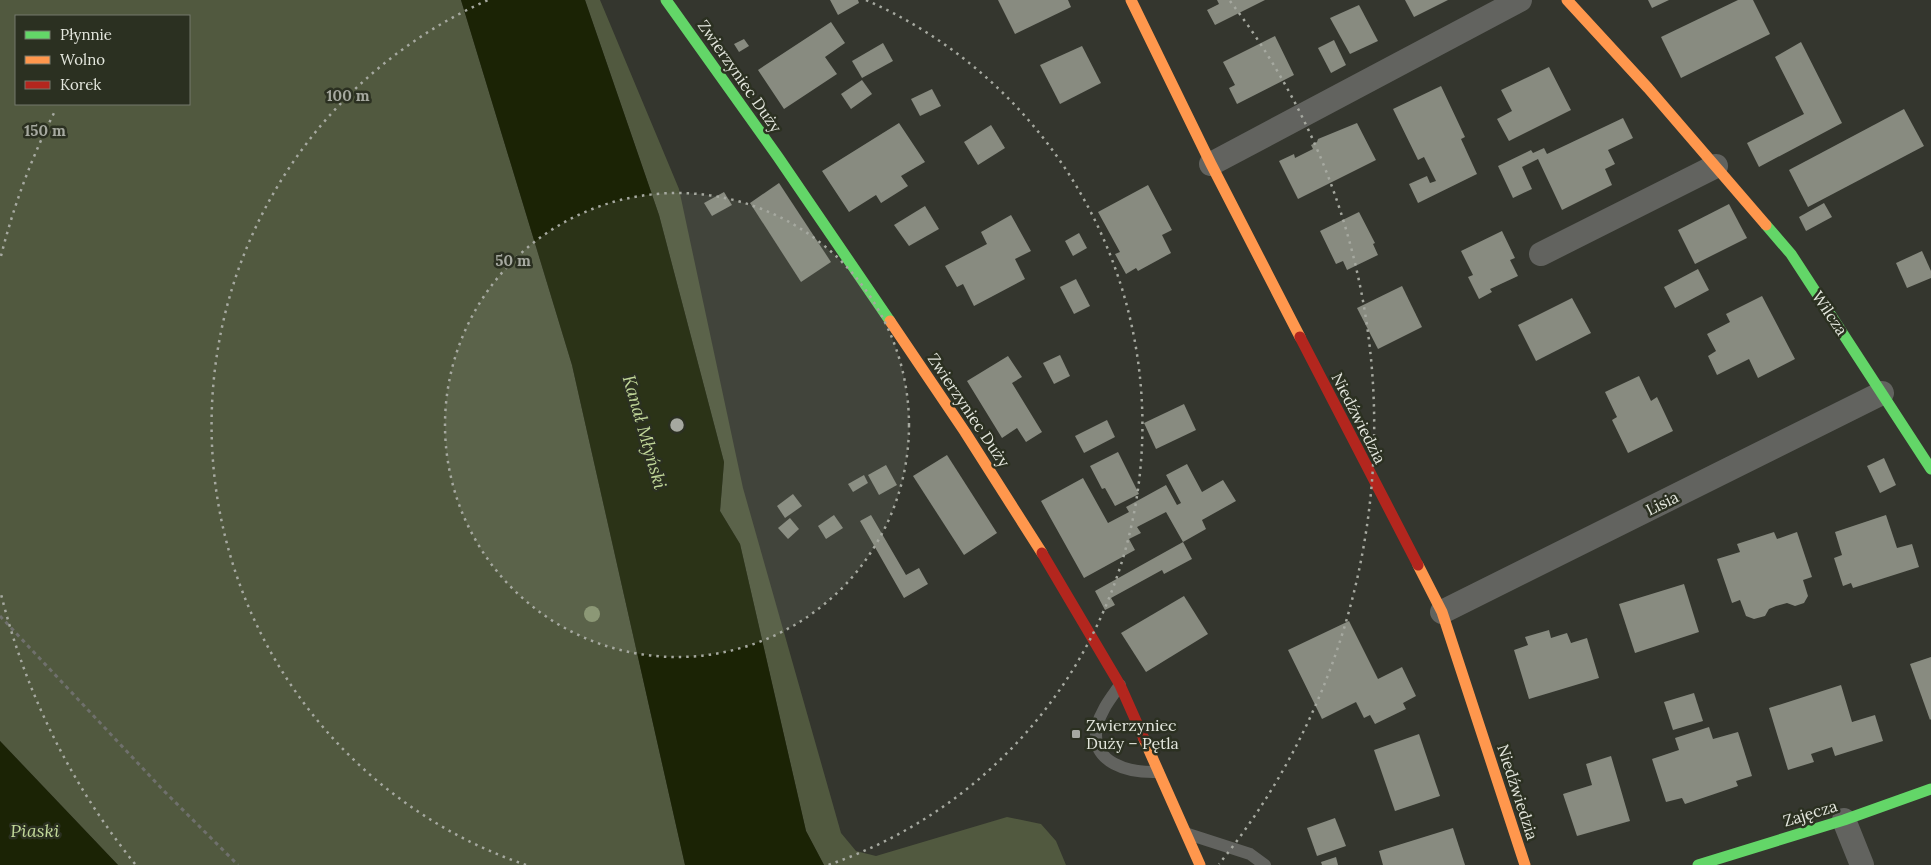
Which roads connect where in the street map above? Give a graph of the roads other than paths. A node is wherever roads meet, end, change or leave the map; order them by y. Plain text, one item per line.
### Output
1 (666, 0) edge
2 (1131, 0) edge
3 (1520, 0) edge
4 (1567, 0) edge
5 (1211, 164) junction
6 (1716, 166) junction
7 (1541, 254) dead end
8 (1882, 393) junction
9 (1931, 469) edge
10 (1442, 612) junction
11 (1120, 685) junction
12 (1158, 772) junction
13 (1931, 789) edge
14 (1844, 820) junction
15 (1188, 834) junction
16 (1200, 865) edge
17 (1265, 865) edge
18 (1525, 865) edge
19 (1698, 865) edge
20 (1862, 865) edge

1 - 11 street, Zwierzyniec Duży
2 - 5 street, Niedźwiedzia
3 - 5 street
4 - 6 street, Wilcza
5 - 10 street, Niedźwiedzia
6 - 7 street
6 - 8 street, Wilcza
8 - 9 street, Wilcza
8 - 10 street, Lisia
10 - 18 street, Niedźwiedzia
11 - 12 street, Zwierzyniec Duży
11 - 12 lane
12 - 15 street, Zwierzyniec Duży
13 - 14 street, Zajęcza
14 - 19 street, Zajęcza
14 - 20 street
15 - 16 street, Zwierzyniec Duży
15 - 17 lane

